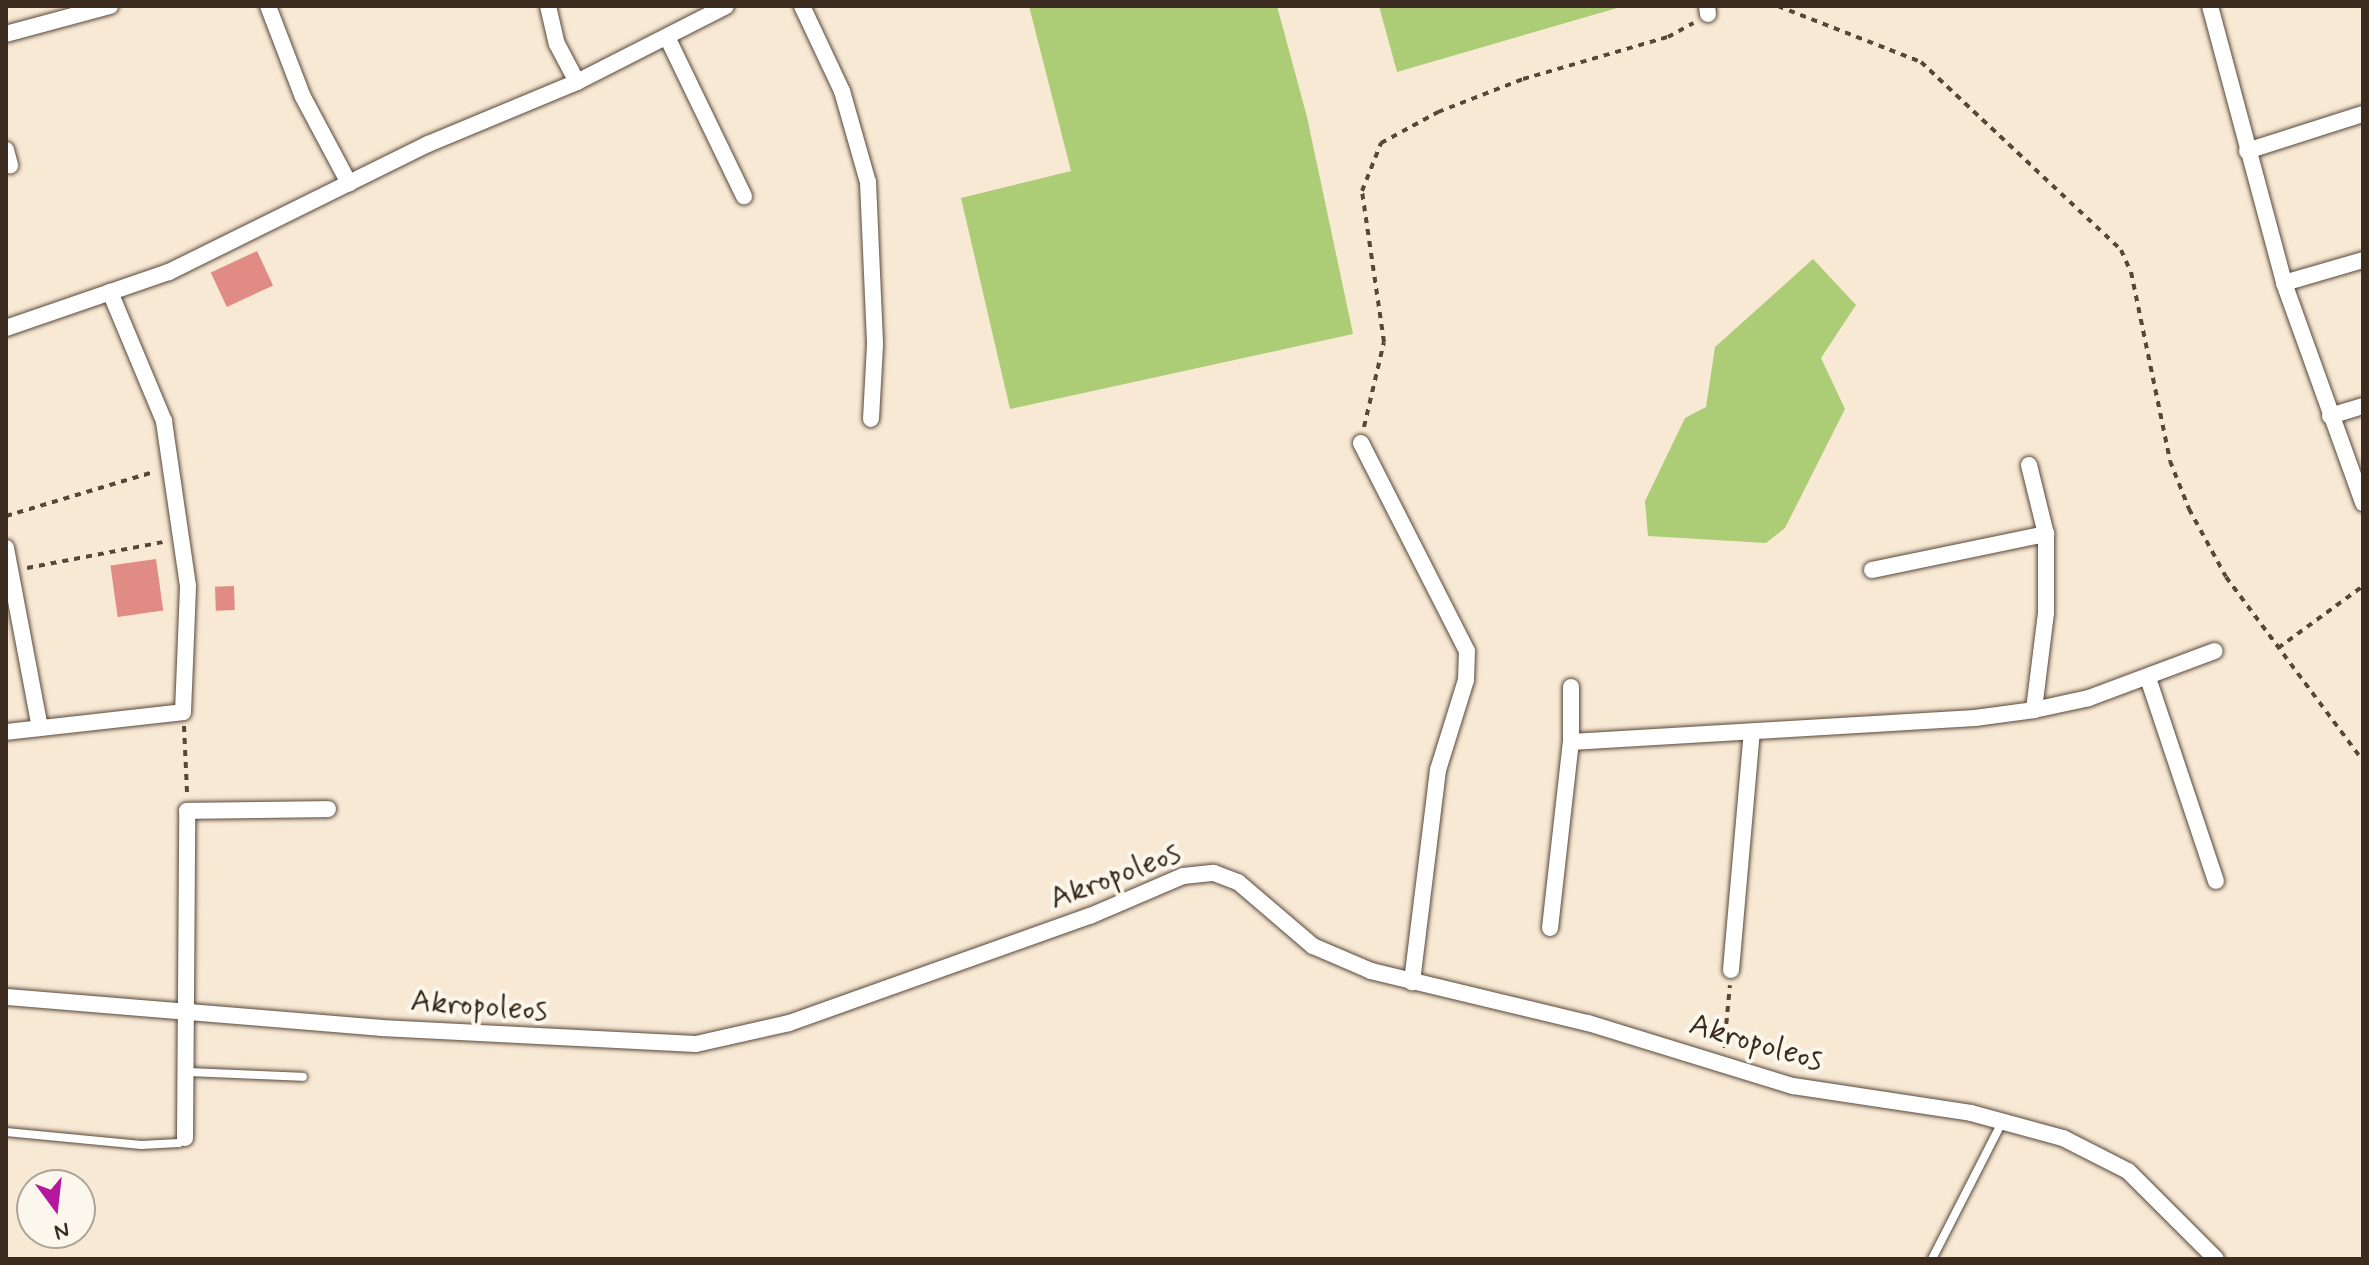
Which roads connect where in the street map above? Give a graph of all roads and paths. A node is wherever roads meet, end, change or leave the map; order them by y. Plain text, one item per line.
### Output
1 (110, 6) edge
2 (268, 6) edge
3 (548, 6) edge
4 (726, 6) edge
5 (802, 6) edge
6 (1778, 6) edge
7 (2210, 6) edge
8 (91, 8) edge
9 (1708, 10) edge
10 (6, 34) edge
11 (667, 37) junction
12 (577, 82) junction
13 (2363, 114) edge
14 (2247, 151) junction
15 (349, 183) junction
16 (744, 196) dead end
17 (2363, 260) edge
18 (2284, 283) junction
19 (110, 292) junction
20 (6, 328) edge
21 (2363, 406) edge
22 (2330, 416) junction
23 (871, 419) dead end
24 (1361, 443) joint
25 (2029, 465) dead end
26 (171, 466) junction
27 (2363, 503) edge
28 (6, 516) edge
29 (2046, 534) junction
30 (181, 538) junction
31 (6, 548) edge
32 (1872, 570) dead end
33 (9, 571) edge
34 (2363, 586) edge
35 (2278, 648) junction
36 (2215, 651) dead end
37 (2148, 678) junction
38 (1571, 687) dead end
39 (2034, 710) junction
40 (183, 712) junction
41 (40, 728) junction
42 (6, 732) edge
43 (1752, 732) junction
44 (1571, 742) junction
45 (2363, 761) edge
46 (328, 809) dead end
47 (187, 811) junction
48 (2216, 881) dead end
49 (1550, 928) dead end
50 (1731, 970) joint
51 (1412, 982) junction
52 (6, 997) edge
53 (186, 1013) junction
54 (1723, 1065) junction
55 (186, 1072) junction
56 (303, 1077) dead end
57 (2003, 1119) junction
58 (6, 1132) edge
59 (185, 1138) joint
60 (1932, 1259) edge
61 (2216, 1259) edge

1 - 8 street
2 - 15 street
3 - 12 street
4 - 11 street
5 - 23 street
6 - 35 path
7 - 14 street
8 - 10 street
9 - 24 path
11 - 12 street
11 - 16 street
12 - 15 street
13 - 14 street
14 - 18 street
15 - 19 street
17 - 18 street
18 - 22 street
19 - 20 street
19 - 26 street
21 - 22 street
22 - 27 street
24 - 51 street
25 - 29 street
26 - 28 path
26 - 30 street
29 - 32 street
29 - 39 street
30 - 33 path
30 - 40 street
31 - 33 street
33 - 41 street
34 - 35 path
35 - 45 path
36 - 37 street
37 - 39 street
37 - 48 street
38 - 44 street
39 - 43 street
40 - 41 street
40 - 47 path
41 - 42 street
43 - 44 street
43 - 50 street
44 - 49 street
46 - 47 street
47 - 53 street
50 - 54 path
51 - 53 street, Akropoleos
51 - 54 street, Akropoleos
52 - 53 street, Akropoleos
53 - 55 street
54 - 57 street, Akropoleos
55 - 56 lane
55 - 59 street
57 - 60 lane
57 - 61 street, Akropoleos
58 - 59 lane

